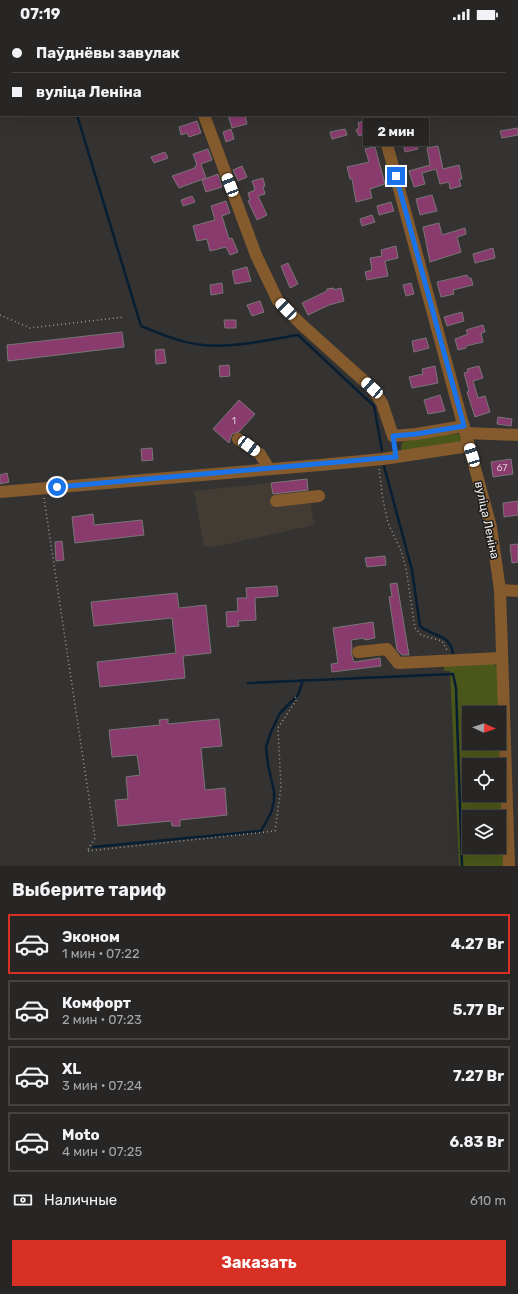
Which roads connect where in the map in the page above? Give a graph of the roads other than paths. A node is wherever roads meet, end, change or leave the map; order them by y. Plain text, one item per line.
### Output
1 (204, 116) edge
2 (379, 116) edge
3 (465, 430) junction
4 (518, 435) edge
5 (393, 436) junction
6 (238, 439) dead end
7 (469, 446) junction
8 (396, 457) junction
9 (269, 469) junction
10 (0, 492) edge
11 (319, 496) dead end
12 (276, 501) dead end
13 (500, 590) junction
14 (518, 591) edge
15 (358, 652) dead end
16 (502, 658) junction
17 (509, 866) edge

1 - 5 street
2 - 3 street, вуліца Леніна
3 - 4 street
3 - 5 street
3 - 7 street, вуліца Леніна
5 - 8 street
6 - 9 street
7 - 8 street
7 - 13 street, вуліца Леніна
8 - 9 street
9 - 10 street
11 - 12 street
13 - 14 street
13 - 16 street, вуліца Леніна
15 - 16 street
16 - 17 street, вуліца Леніна

